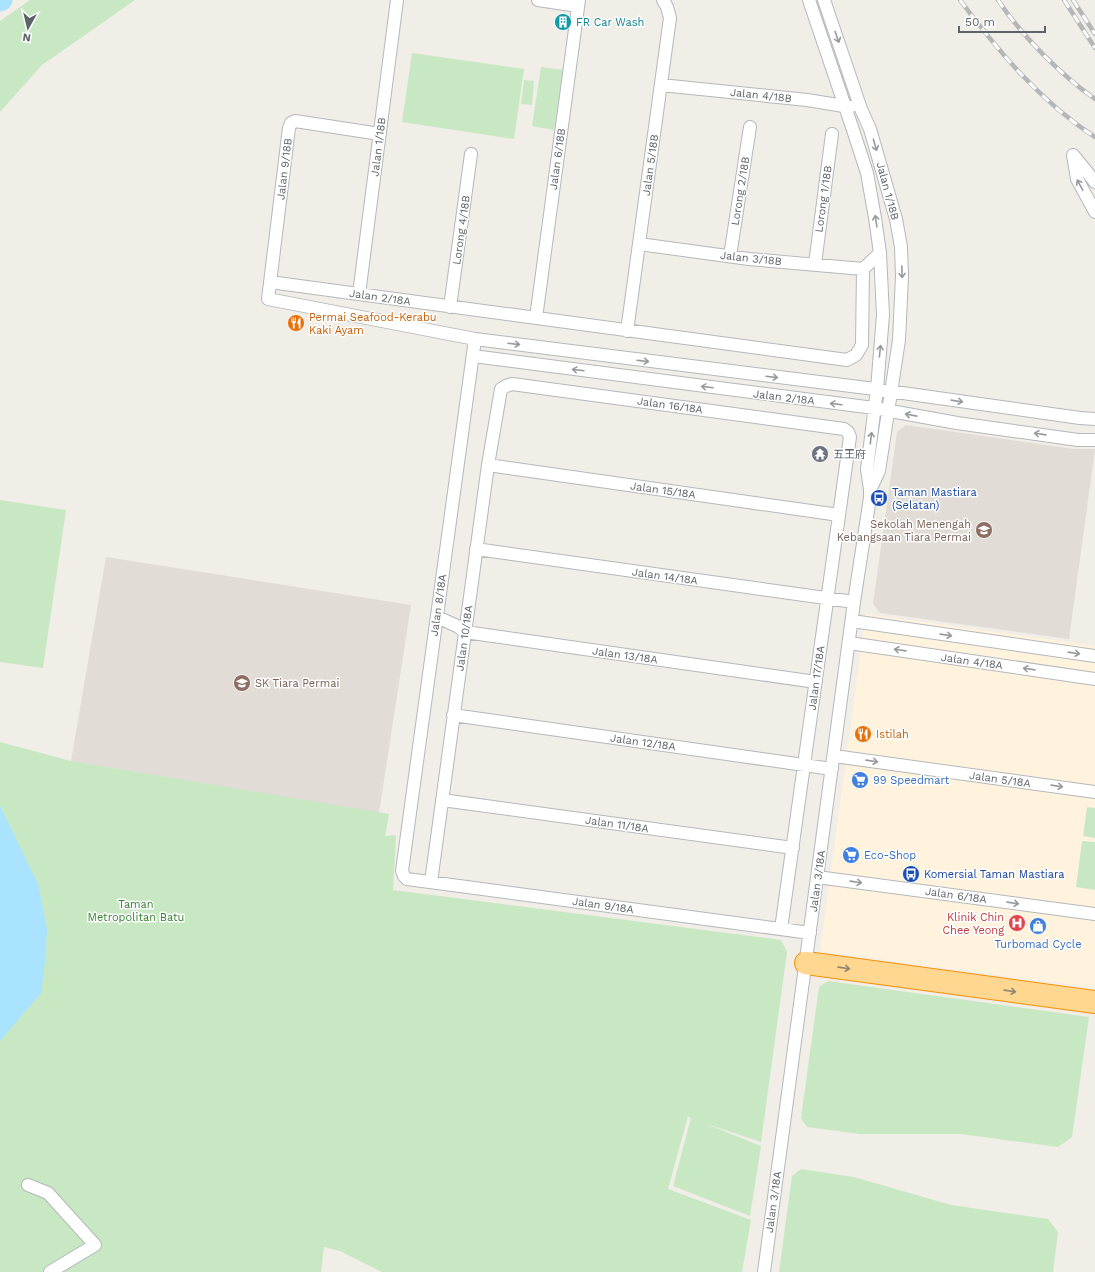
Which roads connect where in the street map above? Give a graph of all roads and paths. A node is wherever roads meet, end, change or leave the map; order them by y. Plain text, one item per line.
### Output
1 (397, 0) edge
2 (538, 0) edge
3 (663, 0) edge
4 (809, 0) edge
5 (824, 0) edge
6 (578, 3) edge
7 (661, 85) junction
8 (844, 105) junction
9 (861, 109) junction
10 (750, 127) dead end
11 (380, 134) junction
12 (832, 134) dead end
13 (471, 154) dead end
14 (1095, 182) edge
15 (1095, 212) edge
16 (639, 244) junction
17 (880, 254) junction
18 (730, 256) junction
19 (815, 264) junction
20 (863, 269) junction
21 (270, 282) junction
22 (882, 282) junction
23 (359, 294) junction
24 (450, 306) junction
25 (536, 318) junction
26 (627, 331) junction
27 (475, 339) junction
28 (473, 356) junction
29 (877, 389) junction
30 (890, 391) junction
31 (499, 394) joint
32 (874, 408) junction
33 (887, 411) junction
34 (1095, 419) edge
35 (844, 429) joint
36 (1095, 440) edge
37 (488, 465) junction
38 (870, 490) junction
39 (839, 515) junction
40 (476, 549) junction
41 (828, 598) junction
42 (854, 602) junction
43 (437, 617) junction
44 (852, 621) junction
45 (465, 632) junction
46 (849, 643) junction
47 (1051, 650) junction
48 (1095, 656) edge
49 (1048, 672) junction
50 (1095, 679) edge
51 (816, 682) junction
52 (453, 715) junction
53 (834, 756) junction
54 (804, 765) junction
55 (832, 769) junction
56 (1095, 792) edge
57 (442, 800) junction
58 (793, 848) junction
59 (402, 871) joint
60 (817, 876) junction
61 (431, 882) junction
62 (1095, 914) edge
63 (782, 929) junction
64 (810, 932) junction
65 (806, 963) junction
66 (1095, 1002) edge
67 (28, 1185) dead end
68 (50, 1272) edge
69 (764, 1272) edge

1 - 11 street, Jalan 1/18B
2 - 6 street
3 - 7 street, Jalan 5/18B
4 - 8 street, Jalan 1/18B
5 -> 9 street, Jalan 1/18B
6 - 25 street, Jalan 6/18B
7 - 8 street, Jalan 4/18B
7 - 16 street, Jalan 5/18B
8 - 9 street, Jalan 4/18B
17 -> 8 street, Jalan 1/18B
9 -> 30 street, Jalan 1/18B
10 - 18 street, Lorong 2/18B
11 - 21 street, Jalan 9/18B
11 - 23 street, Jalan 1/18B
12 - 19 street, Lorong 1/18B
13 - 24 street, Lorong 4/18B
15 -> 14 street
16 - 18 street, Jalan 3/18B
16 - 26 street, Jalan 5/18B
17 - 20 street
17 - 22 street, Jalan 1/18B
18 - 19 street, Jalan 3/18B
19 - 20 street, Jalan 3/18B
20 - 22 street
20 - 26 street, Jalan 2/18A
21 - 23 street, Jalan 2/18A
21 - 27 street, Jalan 9/18B
29 -> 22 street, Jalan 1/18B
23 - 24 street, Jalan 2/18A
24 - 25 street, Jalan 2/18A
25 - 26 street, Jalan 2/18A
27 - 28 street, Jalan 8/18A
27 -> 29 street, Jalan 2/18A
32 -> 28 street, Jalan 2/18A
28 - 43 street, Jalan 8/18A
29 - 30 street, Jalan 2/18A
29 - 32 street, Jalan 1/18B
30 - 33 street, Jalan 1/18B
30 -> 34 street, Jalan 2/18A
31 - 35 street, Jalan 16/18A
31 - 37 street, Jalan 10/18A
32 - 33 street, Jalan 2/18A
38 -> 32 street, Jalan 3/18A
36 -> 33 street, Jalan 2/18A
33 - 38 street, Jalan 3/18A
35 - 39 street, Jalan 17/18A
37 - 39 street, Jalan 15/18A
37 - 40 street, Jalan 10/18A
38 - 42 street, Jalan 3/18A
39 - 41 street, Jalan 17/18A
40 - 41 street, Jalan 14/18A
40 - 45 street, Jalan 10/18A
41 - 42 street, Jalan 14/18A
41 - 51 street, Jalan 17/18A
42 - 44 street, Jalan 3/18A
43 - 45 street, Jalan 13/18A
43 - 59 street, Jalan 8/18A
44 - 46 street, Jalan 3/18A
44 -> 47 street, Jalan 4/18A
45 - 51 street, Jalan 13/18A
45 - 52 street, Jalan 10/18A
49 -> 46 street, Jalan 4/18A
46 - 53 street, Jalan 3/18A
47 -> 48 street, Jalan 4/18A
47 - 49 street
49 - 50 street, Jalan 4/18A
51 - 54 street, Jalan 17/18A
52 - 54 street, Jalan 12/18A
52 - 57 street, Jalan 10/18A
53 - 55 street, Jalan 3/18A
53 -> 56 street, Jalan 5/18A
54 - 55 street, Jalan 12/18A
54 - 58 street, Jalan 17/18A
55 - 60 street, Jalan 3/18A
57 - 58 street, Jalan 11/18A
57 - 61 street, Jalan 10/18A
58 - 63 street, Jalan 17/18A
59 - 61 street, Jalan 9/18A
60 -> 62 street, Jalan 6/18A
60 - 64 street, Jalan 3/18A
61 - 63 street, Jalan 9/18A
63 - 64 street, Jalan 9/18A
64 - 65 street, Jalan 3/18A
65 -> 66 highway
65 - 69 street, Jalan 3/18A
67 - 68 street

